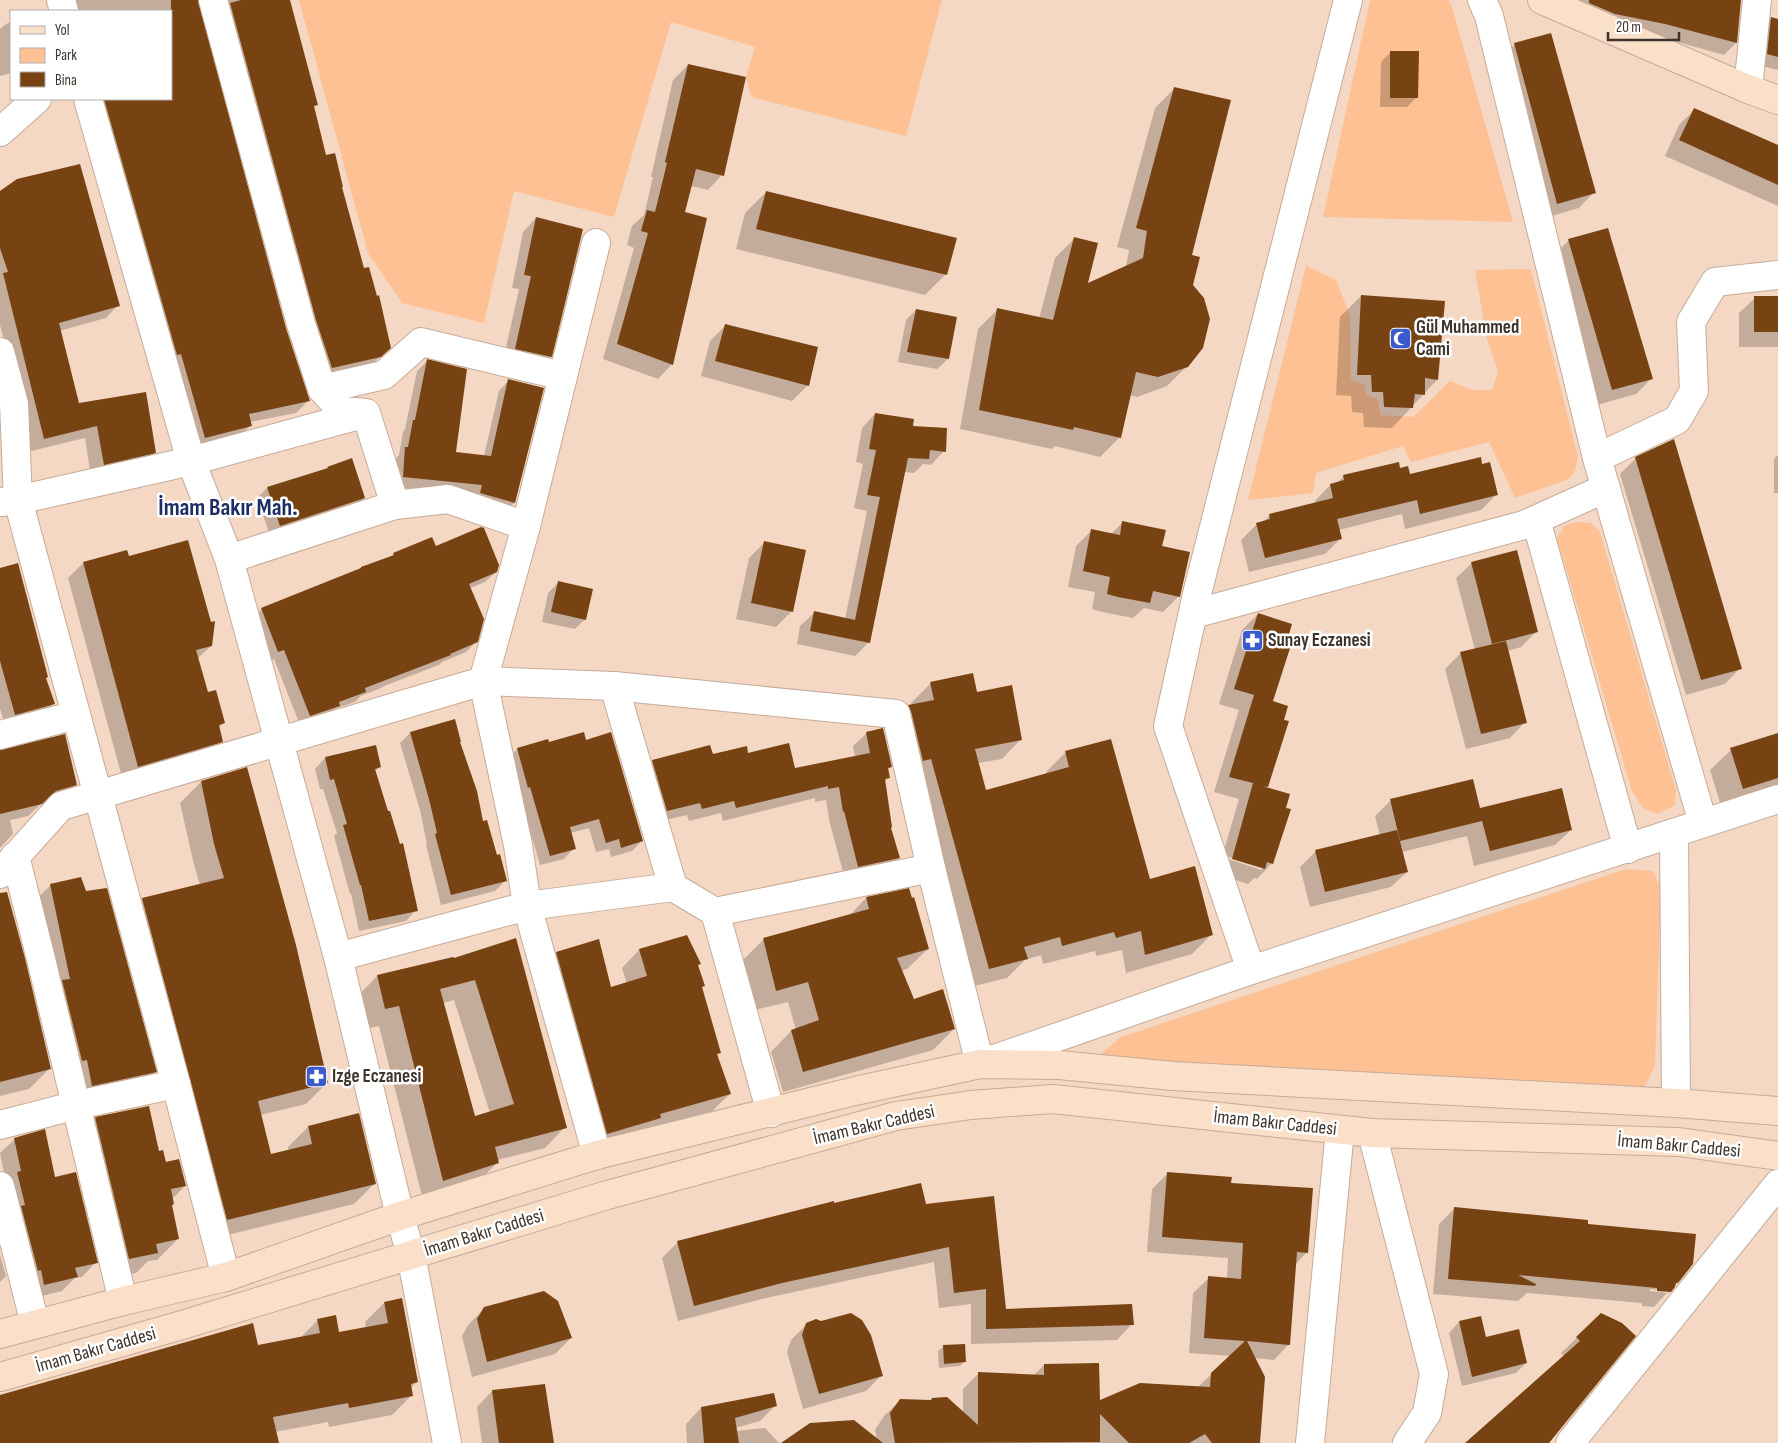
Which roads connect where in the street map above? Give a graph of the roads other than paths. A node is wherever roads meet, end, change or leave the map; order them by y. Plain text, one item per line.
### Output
1 (213, 0) edge
2 (1348, 0) edge
3 (1482, 0) edge
4 (1542, 0) edge
5 (1757, 0) edge
6 (1748, 88) junction
7 (36, 100) edge
8 (88, 100) edge
9 (1778, 100) edge
10 (0, 132) edge
11 (596, 243) dead end
12 (1778, 275) edge
13 (0, 352) edge
14 (563, 376) junction
15 (322, 390) junction
16 (366, 413) junction
17 (1597, 458) junction
18 (190, 460) junction
19 (1606, 488) junction
20 (9, 501) edge
21 (395, 505) junction
22 (1536, 520) junction
23 (526, 526) junction
24 (229, 559) junction
25 (1193, 614) junction
26 (482, 681) junction
27 (614, 686) junction
28 (76, 715) junction
29 (0, 736) edge
30 (278, 741) junction
31 (98, 794) junction
32 (1778, 799) edge
33 (1704, 823) junction
34 (1674, 833) junction
35 (1628, 849) junction
36 (7, 865) edge
37 (931, 868) junction
38 (673, 887) junction
39 (527, 906) junction
40 (714, 912) junction
41 (338, 957) junction
42 (1251, 970) junction
43 (980, 1064) junction
44 (176, 1084) junction
45 (1676, 1103) junction
46 (76, 1105) junction
47 (1778, 1111) edge
48 (771, 1113) junction
49 (0, 1125) edge
50 (1340, 1130) junction
51 (1372, 1134) junction
52 (597, 1155) junction
53 (1778, 1156) edge
54 (1778, 1184) edge
55 (0, 1186) edge
56 (400, 1216) junction
57 (411, 1255) junction
58 (226, 1277) junction
59 (123, 1301) junction
60 (35, 1324) junction
61 (0, 1334) edge
62 (0, 1377) edge
63 (447, 1443) edge
64 (1310, 1443) edge
65 (1407, 1443) edge
66 (1570, 1443) edge

1 - 15 street
2 - 25 street
3 - 17 street
4 - 6 main road
5 - 6 street
6 - 9 main road
7 - 10 street
8 - 18 street
11 - 14 street
12 - 17 street
13 - 20 street
14 - 15 street
14 - 23 street
15 - 16 street
16 - 18 street
16 - 21 street
17 - 19 street
18 - 20 street
18 - 24 street
19 - 22 street
19 - 33 street
20 - 28 street
21 - 23 street
21 - 24 street
22 - 25 street
22 - 35 street
23 - 26 street
24 - 30 street
25 - 42 street
26 - 27 street
26 - 30 street
26 - 39 street
27 - 37 street
27 - 38 street
28 - 29 street
28 - 31 street
30 - 31 street
30 - 41 street
31 - 36 street
31 - 44 street
32 - 33 street
33 - 34 street
34 - 35 street
34 - 45 street
35 - 42 street
36 - 46 street
37 - 40 street
37 - 43 street
38 - 39 street
38 - 40 street
39 - 41 street
39 - 52 street
40 - 48 street
41 - 56 street
42 - 43 street
43 - 45 main road
43 - 48 main road
44 - 46 street
44 - 58 street
45 - 47 main road
46 - 49 street
46 - 59 street
48 - 52 main road
50 - 51 main road, İmam Bakır Caddesi
50 - 57 main road, İmam Bakır Caddesi
50 - 64 street
51 - 53 main road, İmam Bakır Caddesi
51 - 65 street
52 - 56 main road
54 - 66 street
55 - 60 street
56 - 57 street
56 - 58 main road
57 - 62 main road, İmam Bakır Caddesi
57 - 63 street
58 - 59 main road
59 - 60 main road
60 - 61 main road

